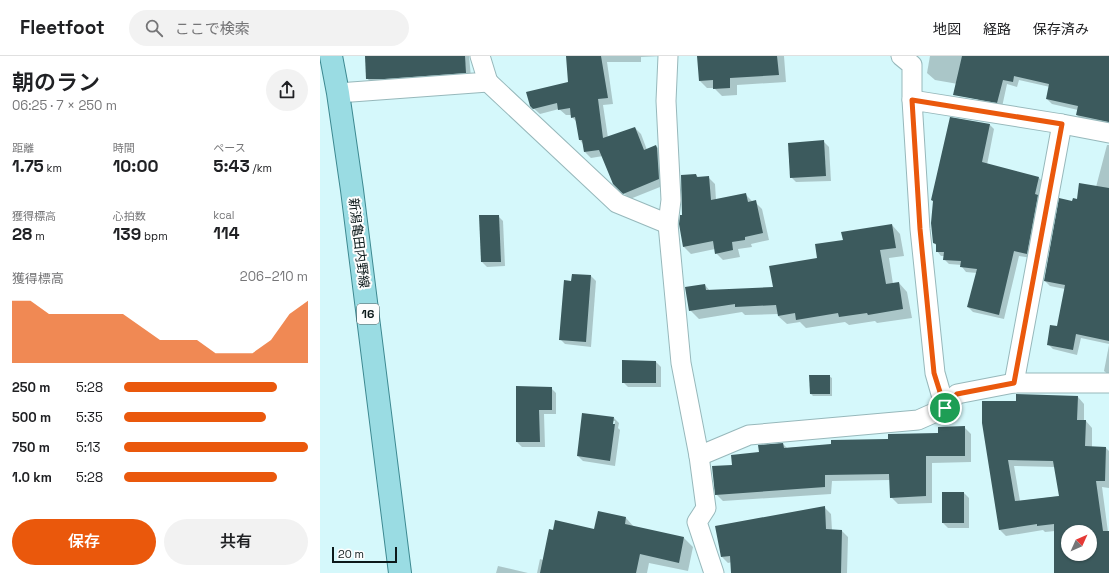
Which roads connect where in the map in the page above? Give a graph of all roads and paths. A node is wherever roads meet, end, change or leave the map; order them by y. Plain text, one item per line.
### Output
1 (331, 56) edge
2 (480, 56) edge
3 (668, 56) edge
4 (901, 56) edge
5 (488, 82) junction
6 (338, 93) junction
7 (912, 100) junction
8 (1062, 124) junction
9 (1109, 132) edge
10 (668, 224) junction
11 (1014, 383) junction
12 (1109, 383) edge
13 (945, 408) junction
14 (699, 456) junction
15 (400, 573) edge
16 (714, 573) edge

1 - 6 main road, 新潟亀田内野線 / 16
2 - 5 street
3 - 10 street
4 - 7 street
5 - 6 street
5 - 10 street
6 - 15 main road, 新潟亀田内野線 / 16
7 - 8 street
7 - 13 street
8 - 9 street
8 - 11 street
10 - 14 street
11 - 12 street
11 - 13 street
13 - 14 street
14 - 16 street

